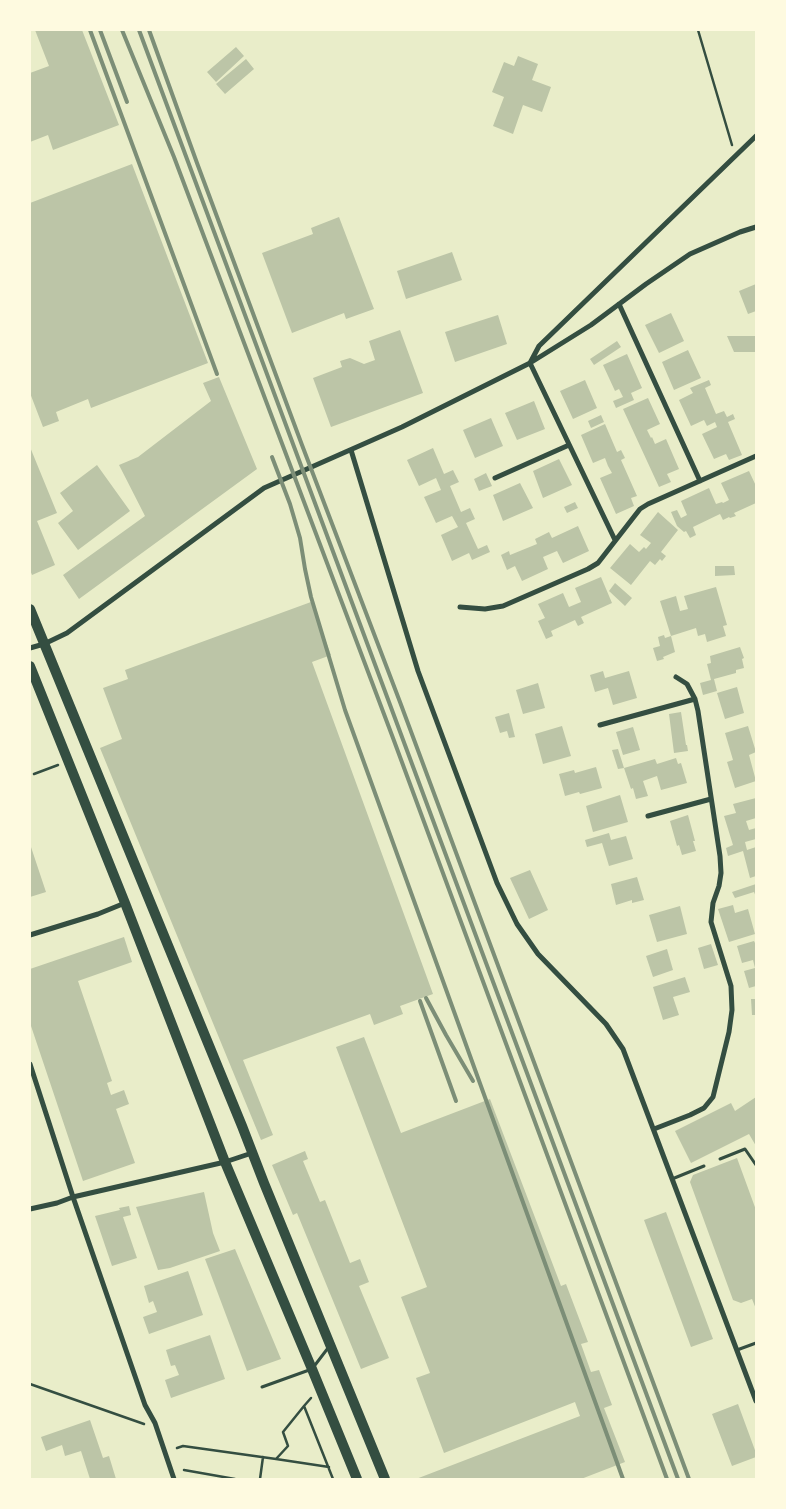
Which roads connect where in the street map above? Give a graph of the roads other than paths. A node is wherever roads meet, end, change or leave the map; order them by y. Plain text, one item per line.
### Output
1 (756, 136) edge
2 (756, 227) edge
3 (619, 304) junction
4 (530, 363) junction
5 (569, 445) junction
6 (351, 450) junction
7 (756, 456) edge
8 (495, 478) dead end
9 (700, 482) junction
10 (615, 540) junction
11 (460, 607) dead end
12 (30, 609) edge
13 (44, 644) junction
14 (30, 648) edge
15 (30, 666) edge
16 (676, 677) dead end
17 (695, 699) junction
18 (600, 725) dead end
19 (711, 799) junction
20 (648, 816) dead end
21 (125, 903) junction
22 (30, 935) edge
23 (30, 1064) edge
24 (654, 1129) junction
25 (252, 1154) junction
26 (720, 1159) dead end
27 (225, 1162) junction
28 (756, 1165) edge
29 (704, 1166) dead end
30 (672, 1178) junction
31 (74, 1197) junction
32 (30, 1209) edge
33 (756, 1343) edge
34 (330, 1345) junction
35 (737, 1350) junction
36 (312, 1369) junction
37 (262, 1387) dead end
38 (756, 1401) edge
39 (174, 1479) edge
40 (357, 1479) edge
41 (385, 1479) edge

1 - 4 street
2 - 3 street
3 - 4 street
3 - 9 street
4 - 5 street
4 - 6 street
5 - 8 street
5 - 10 street
6 - 13 street
6 - 24 street
7 - 9 street
9 - 10 street
10 - 11 street
12 - 13 main road
13 - 14 street
13 - 25 main road
15 - 21 main road
16 - 17 street
17 - 18 street
17 - 19 street
19 - 20 street
19 - 24 street
21 - 22 street
21 - 27 main road
23 - 31 street
24 - 30 street
25 - 27 street
25 - 34 main road
26 - 28 lane
27 - 31 street
27 - 36 main road
29 - 30 lane
30 - 35 street
31 - 32 street
31 - 39 street
33 - 35 lane
34 - 36 lane
34 - 41 main road
35 - 38 street
36 - 37 lane
36 - 40 main road

